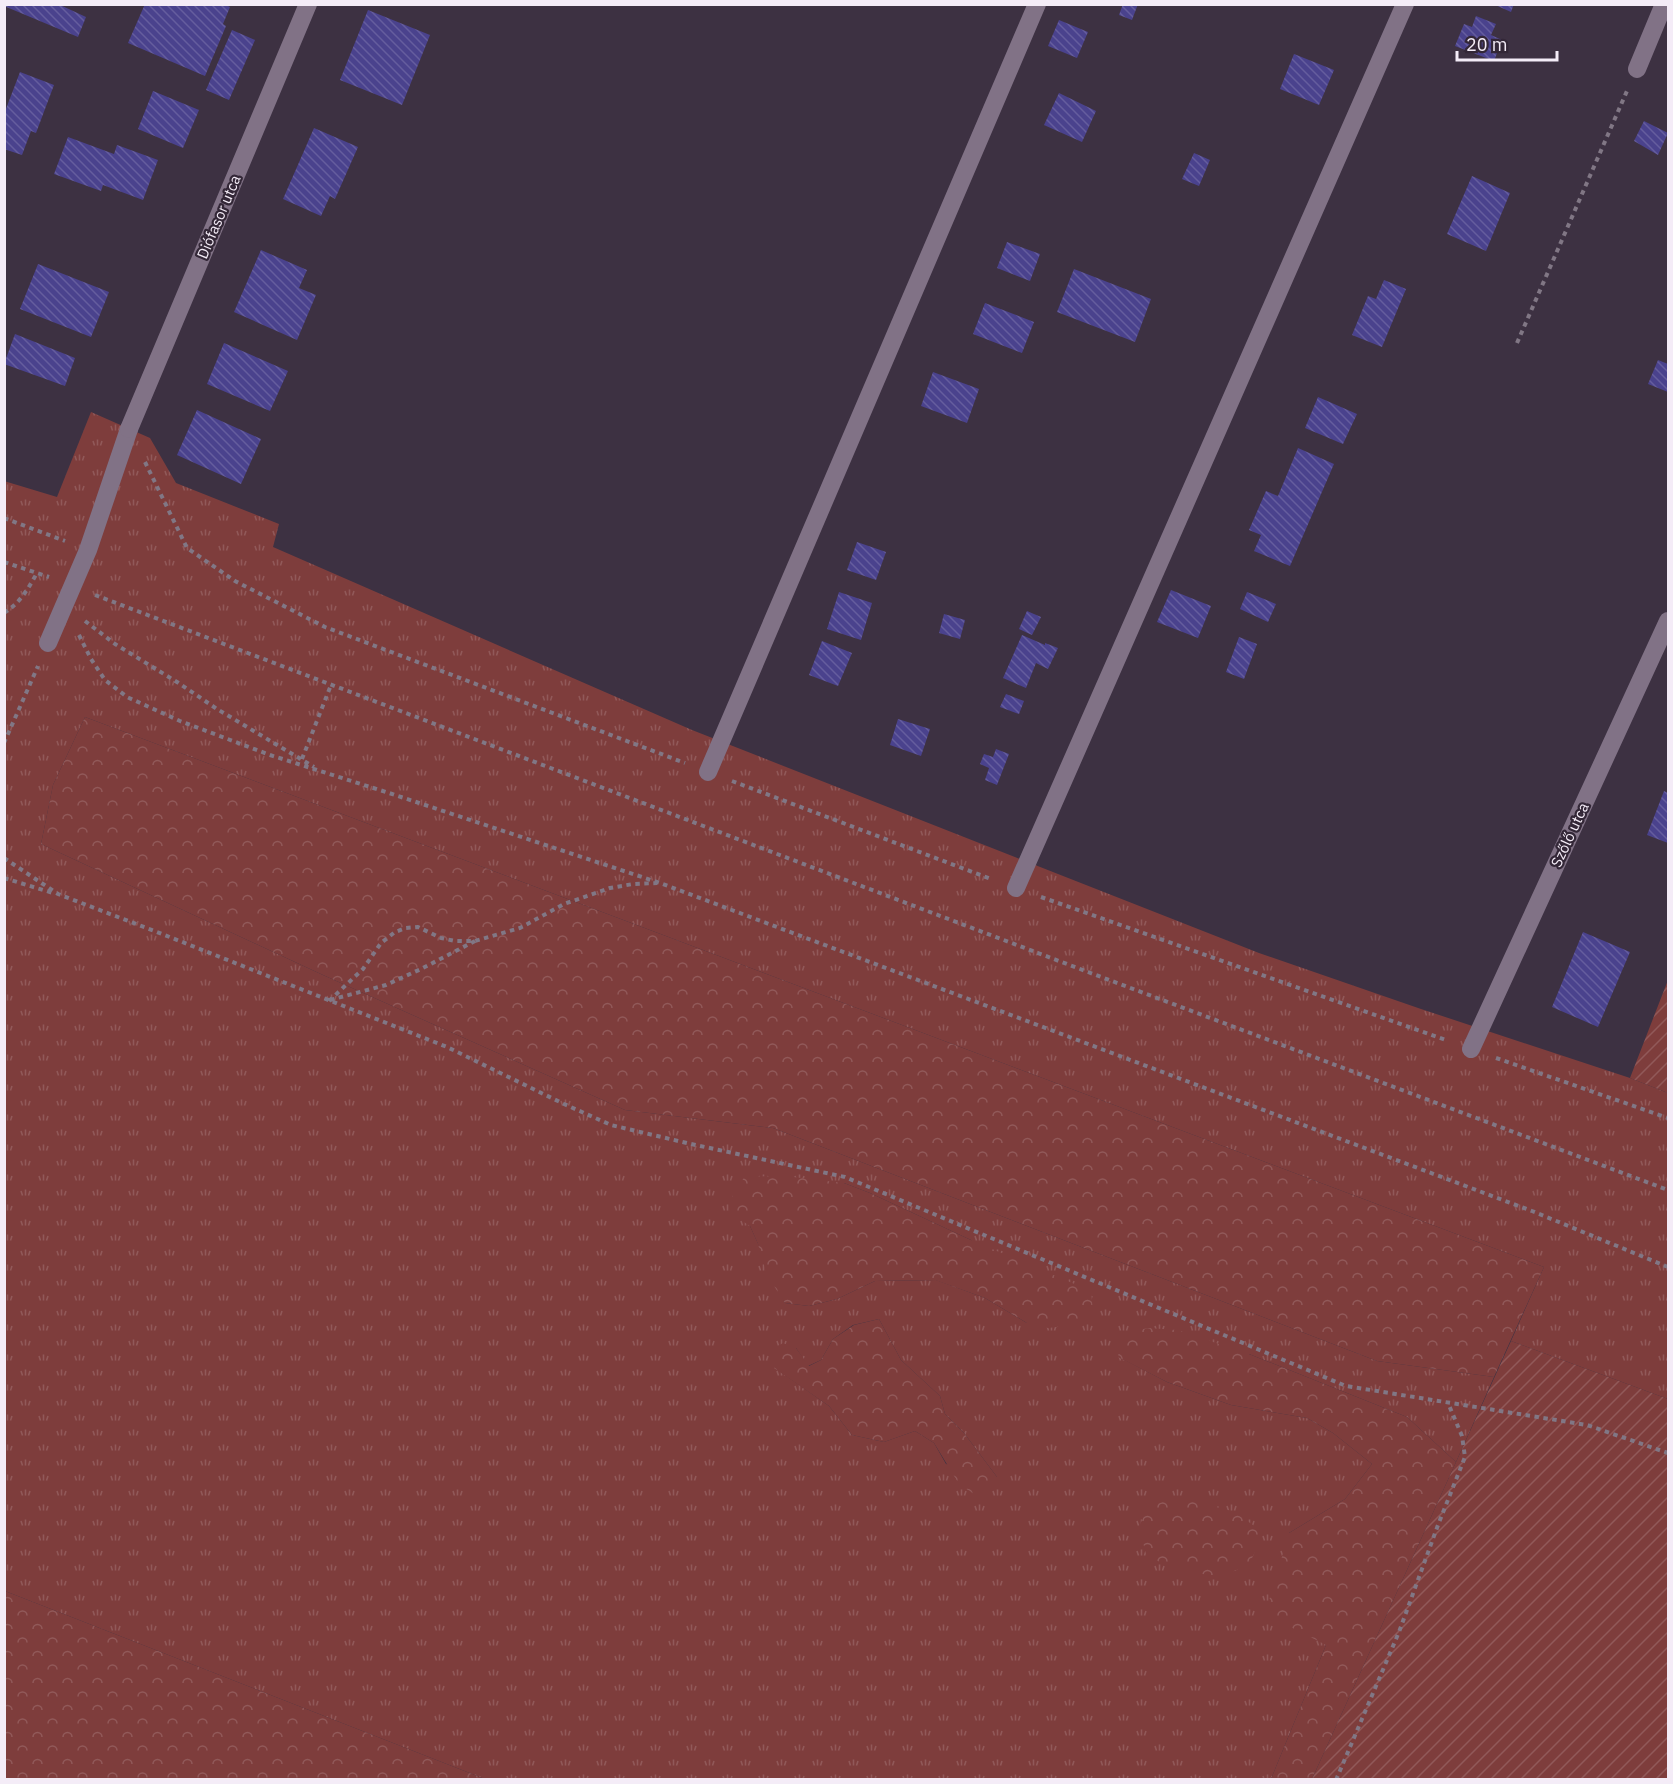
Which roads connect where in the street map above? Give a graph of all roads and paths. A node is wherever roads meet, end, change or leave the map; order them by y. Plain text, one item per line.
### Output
1 (308, 4) edge
2 (1037, 4) edge
3 (1405, 4) edge
4 (1664, 4) edge
5 (1637, 69) joint
6 (1517, 344) dead end
7 (129, 429) junction
8 (4, 518) edge
9 (88, 550) junction
10 (4, 562) edge
11 (37, 573) junction
12 (68, 596) junction
13 (4, 613) edge
14 (1668, 621) edge
15 (48, 643) joint
16 (331, 685) junction
17 (4, 743) edge
18 (302, 759) junction
19 (320, 771) junction
20 (708, 772) junction
21 (4, 858) edge
22 (4, 878) edge
23 (660, 883) junction
24 (1016, 888) junction
25 (58, 894) junction
26 (475, 941) junction
27 (329, 1001) junction
28 (1471, 1049) junction
29 (1668, 1118) edge
30 (1668, 1190) edge
31 (1668, 1267) edge
32 (1448, 1402) junction
33 (1668, 1453) edge
34 (1336, 1779) edge

1 - 7 street, Diófasor utca
2 - 20 street
3 - 24 street
4 - 5 street
5 - 6 path
7 - 9 street, Diófasor utca
7 - 20 path
8 - 9 path
9 - 12 street, Diófasor utca
10 - 11 path
11 - 12 path
11 - 13 path
12 - 15 street, Diófasor utca
12 - 16 path
12 - 18 path
12 - 19 path
14 - 28 street, Szőlő utca
15 - 17 path
16 - 18 path
16 - 30 path
18 - 19 path
19 - 23 path
20 - 24 path
21 - 25 path
22 - 25 path
23 - 26 path
23 - 31 path
24 - 28 path
25 - 27 path
26 - 27 path
26 - 27 path
27 - 32 path
28 - 29 path
32 - 33 path
32 - 34 path

